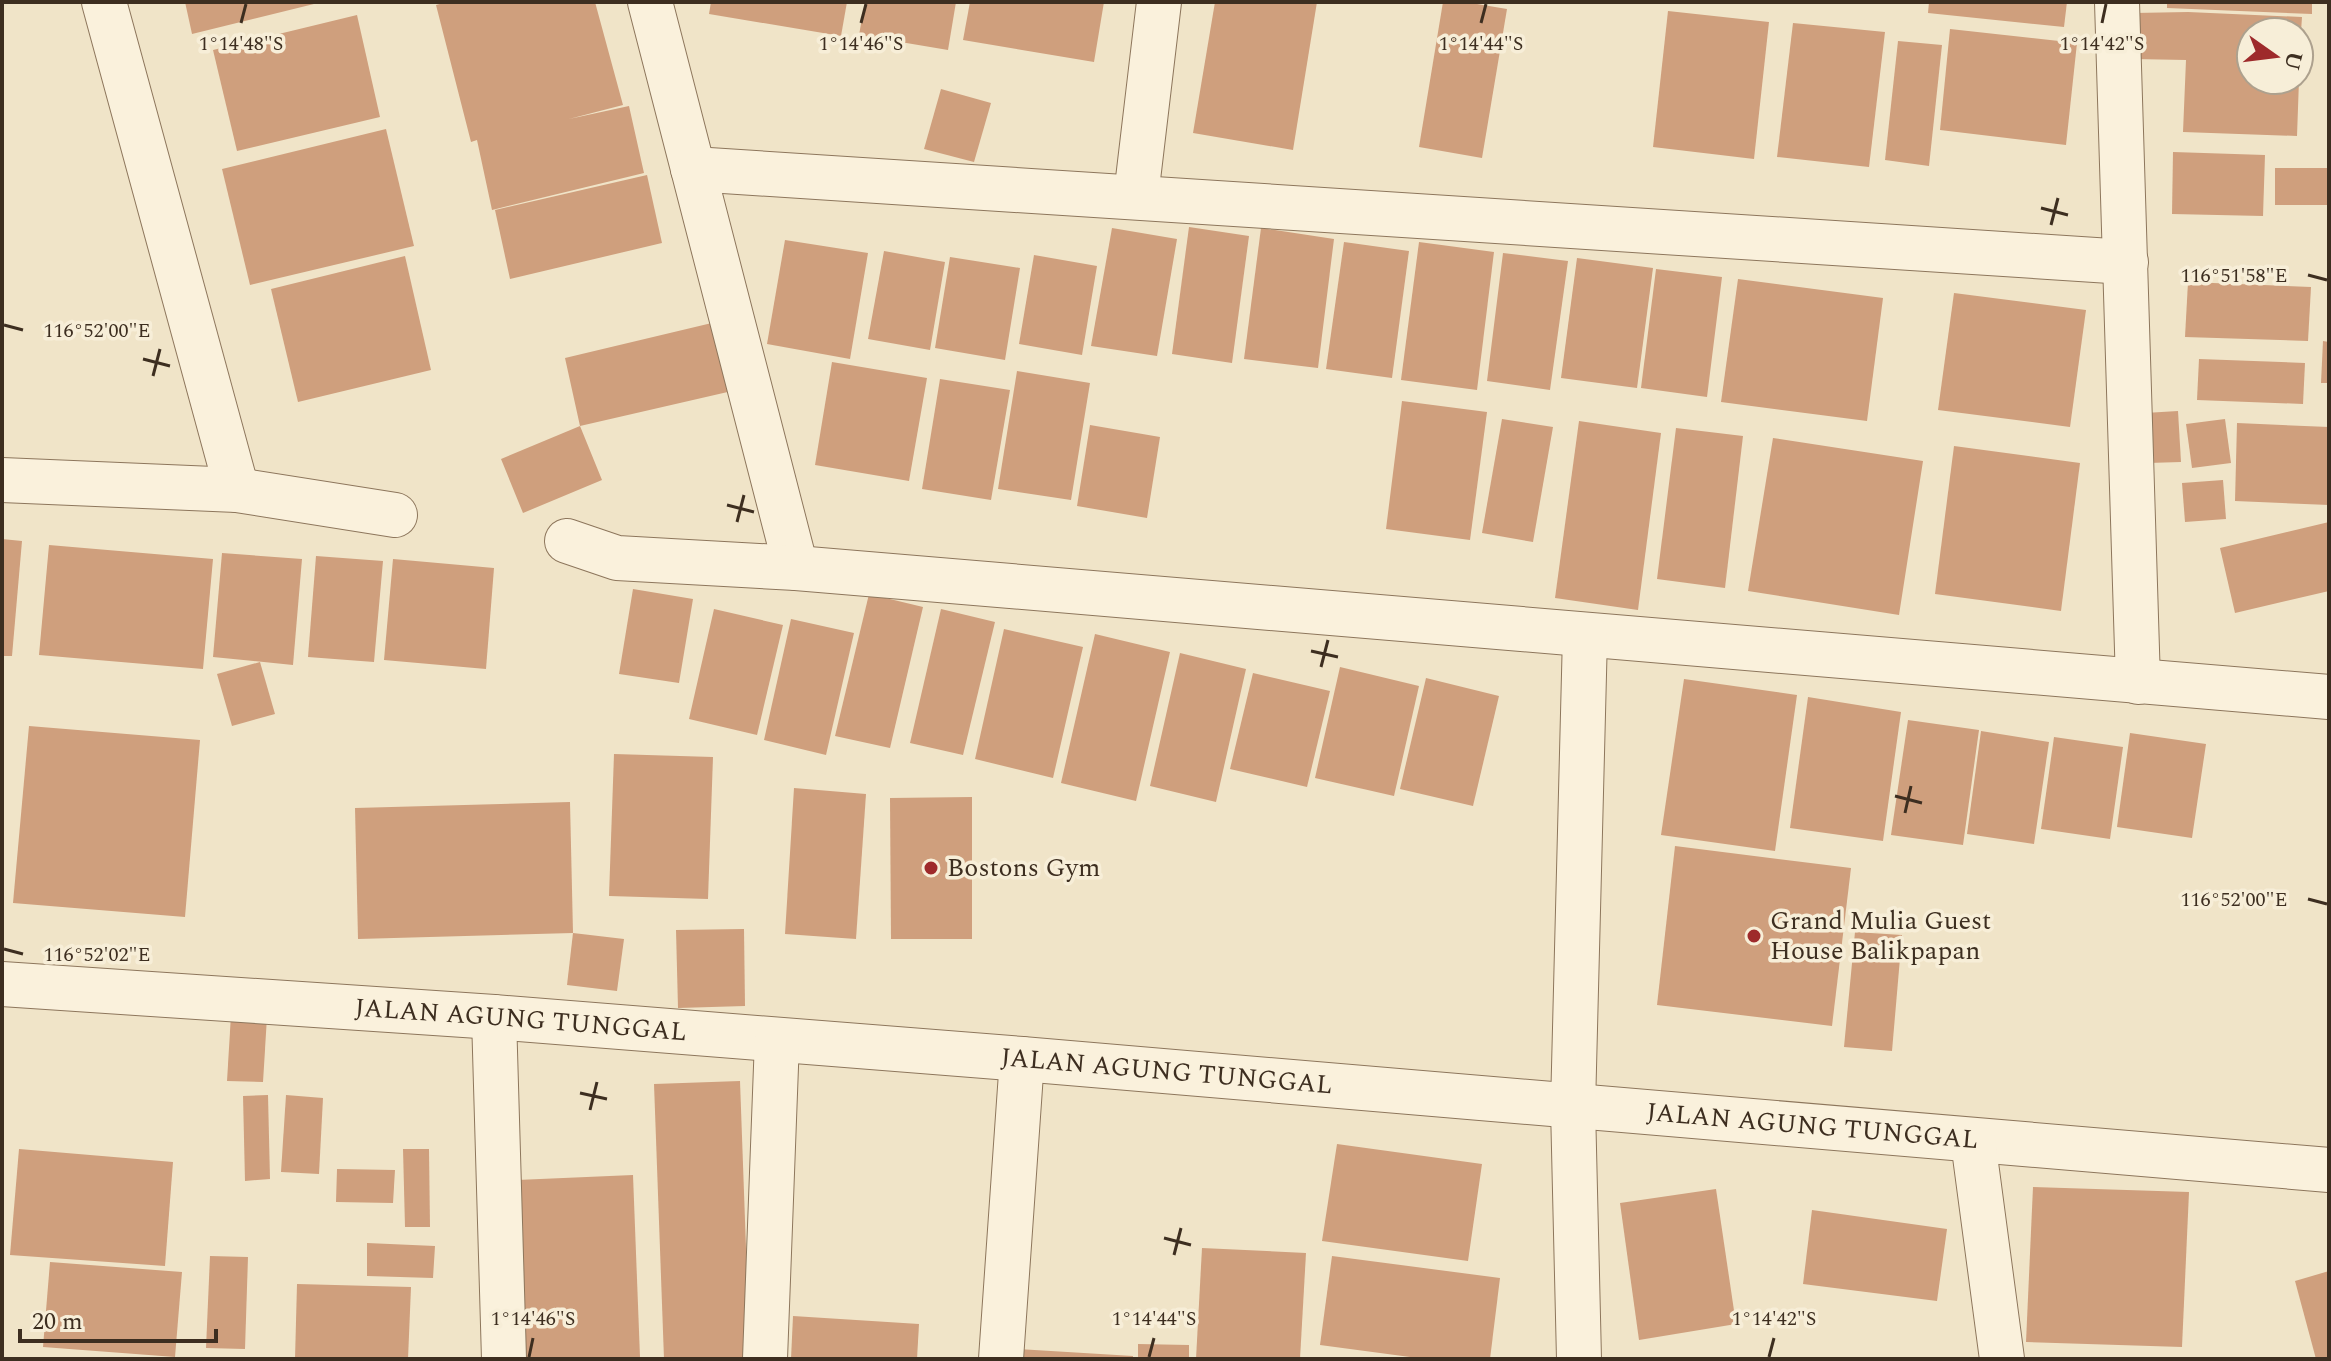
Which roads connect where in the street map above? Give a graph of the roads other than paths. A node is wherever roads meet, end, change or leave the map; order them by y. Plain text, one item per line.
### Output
1 (104, 2) edge
2 (650, 2) edge
3 (1159, 2) edge
4 (2117, 2) edge
5 (693, 169) junction
6 (1136, 196) junction
7 (2126, 262) junction
8 (4, 470) edge
9 (237, 490) junction
10 (395, 515) dead end
11 (567, 541) dead end
12 (796, 568) junction
13 (1585, 635) junction
14 (2138, 682) junction
15 (2329, 697) edge
16 (2, 984) edge
17 (494, 1017) junction
18 (777, 1040) junction
19 (1022, 1059) junction
20 (1573, 1107) junction
21 (1973, 1141) junction
22 (2329, 1170) edge
23 (504, 1359) edge
24 (765, 1359) edge
25 (1001, 1359) edge
26 (1579, 1359) edge
27 (2002, 1359) edge

1 - 9 street
2 - 5 street
3 - 6 street
4 - 7 street
5 - 6 street
5 - 12 street
6 - 7 street
7 - 14 street
8 - 9 street
9 - 10 street
11 - 12 street
12 - 13 street
13 - 14 street
13 - 20 street
14 - 15 street
16 - 17 street, JALAN AGUNG TUNGGAL
17 - 18 street, JALAN AGUNG TUNGGAL
17 - 23 street
18 - 19 street, JALAN AGUNG TUNGGAL
18 - 24 street
19 - 20 street, JALAN AGUNG TUNGGAL
19 - 25 street
20 - 21 street, JALAN AGUNG TUNGGAL
20 - 26 street
21 - 22 street, JALAN AGUNG TUNGGAL
21 - 27 street

